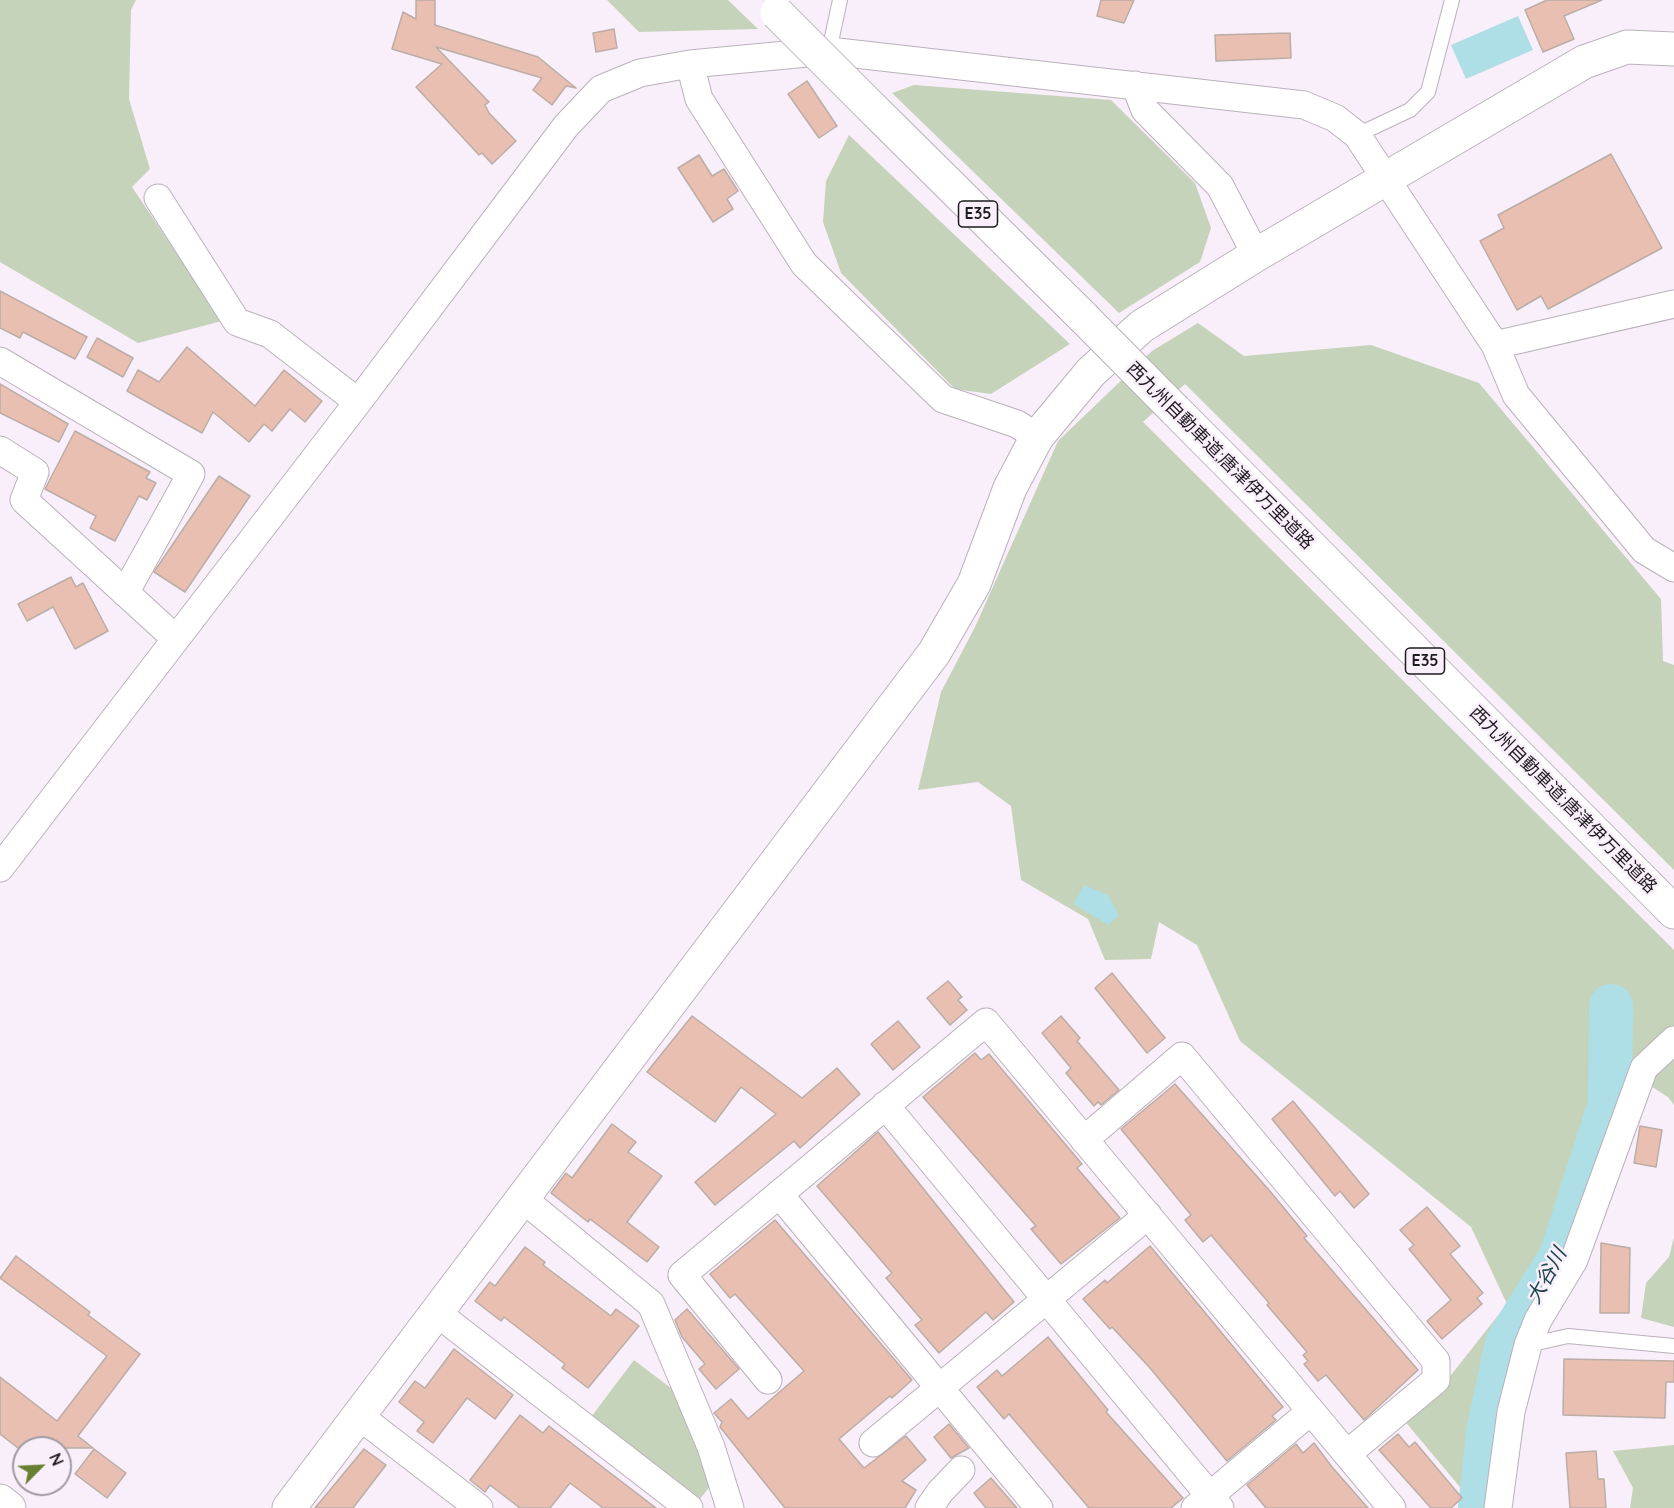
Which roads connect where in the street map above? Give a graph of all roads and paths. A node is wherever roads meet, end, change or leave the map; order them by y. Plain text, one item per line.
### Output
1 (840, 0) edge
2 (1452, 0) edge
3 (771, 6) edge
4 (1674, 49) edge
5 (829, 51) junction
6 (690, 64) junction
7 (1135, 85) junction
8 (1357, 135) junction
9 (1386, 178) junction
10 (158, 198) dead end
11 (1256, 255) junction
12 (1674, 304) edge
13 (1496, 345) junction
14 (0, 361) edge
15 (358, 402) junction
16 (1037, 437) junction
17 (0, 450) edge
18 (1674, 568) edge
19 (125, 593) junction
20 (176, 639) junction
21 (2, 864) edge
22 (1674, 912) edge
23 (1674, 1040) edge
24 (885, 1105) junction
25 (1084, 1140) junction
26 (778, 1194) junction
27 (523, 1199) junction
28 (1148, 1215) junction
29 (1046, 1299) junction
30 (437, 1313) junction
31 (1528, 1345) junction
32 (1674, 1346) edge
33 (768, 1380) dead end
34 (940, 1388) junction
35 (1311, 1411) junction
36 (359, 1416) junction
37 (873, 1443) dead end
38 (1347, 1454) junction
39 (961, 1470) dead end
40 (0, 1501) edge
41 (1208, 1504) edge
42 (9, 1508) edge
43 (290, 1508) edge
44 (479, 1508) edge
45 (689, 1508) edge
46 (730, 1508) edge
47 (929, 1508) edge
48 (1039, 1508) edge
49 (1392, 1508) edge
50 (1498, 1508) edge

1 - 5 lane
2 - 8 lane
3 - 22 main road, 西九州自動車道;唐津伊万里道路 / E35, bridge
4 - 9 main road
5 - 6 street
5 - 7 street
6 - 15 street
6 - 16 street
7 - 8 street
7 - 11 street
8 - 9 street
9 - 11 main road
9 - 13 street
10 - 15 street
11 - 16 main road
12 - 13 street
13 - 18 street
14 - 19 street
15 - 20 street
16 - 27 main road
17 - 19 street
19 - 20 street
20 - 21 street
23 - 31 street
24 - 25 street
24 - 26 street
24 - 29 street
25 - 28 street
25 - 38 street
26 - 33 street
26 - 34 street
27 - 30 main road
27 - 46 street
28 - 29 street
28 - 35 street
29 - 34 street
29 - 41 street
30 - 36 main road
30 - 45 street
31 - 32 lane
31 - 50 street
34 - 37 street
34 - 48 street
35 - 38 street
35 - 41 street
36 - 43 main road
36 - 44 street
38 - 49 street
39 - 47 street
40 - 42 main road

